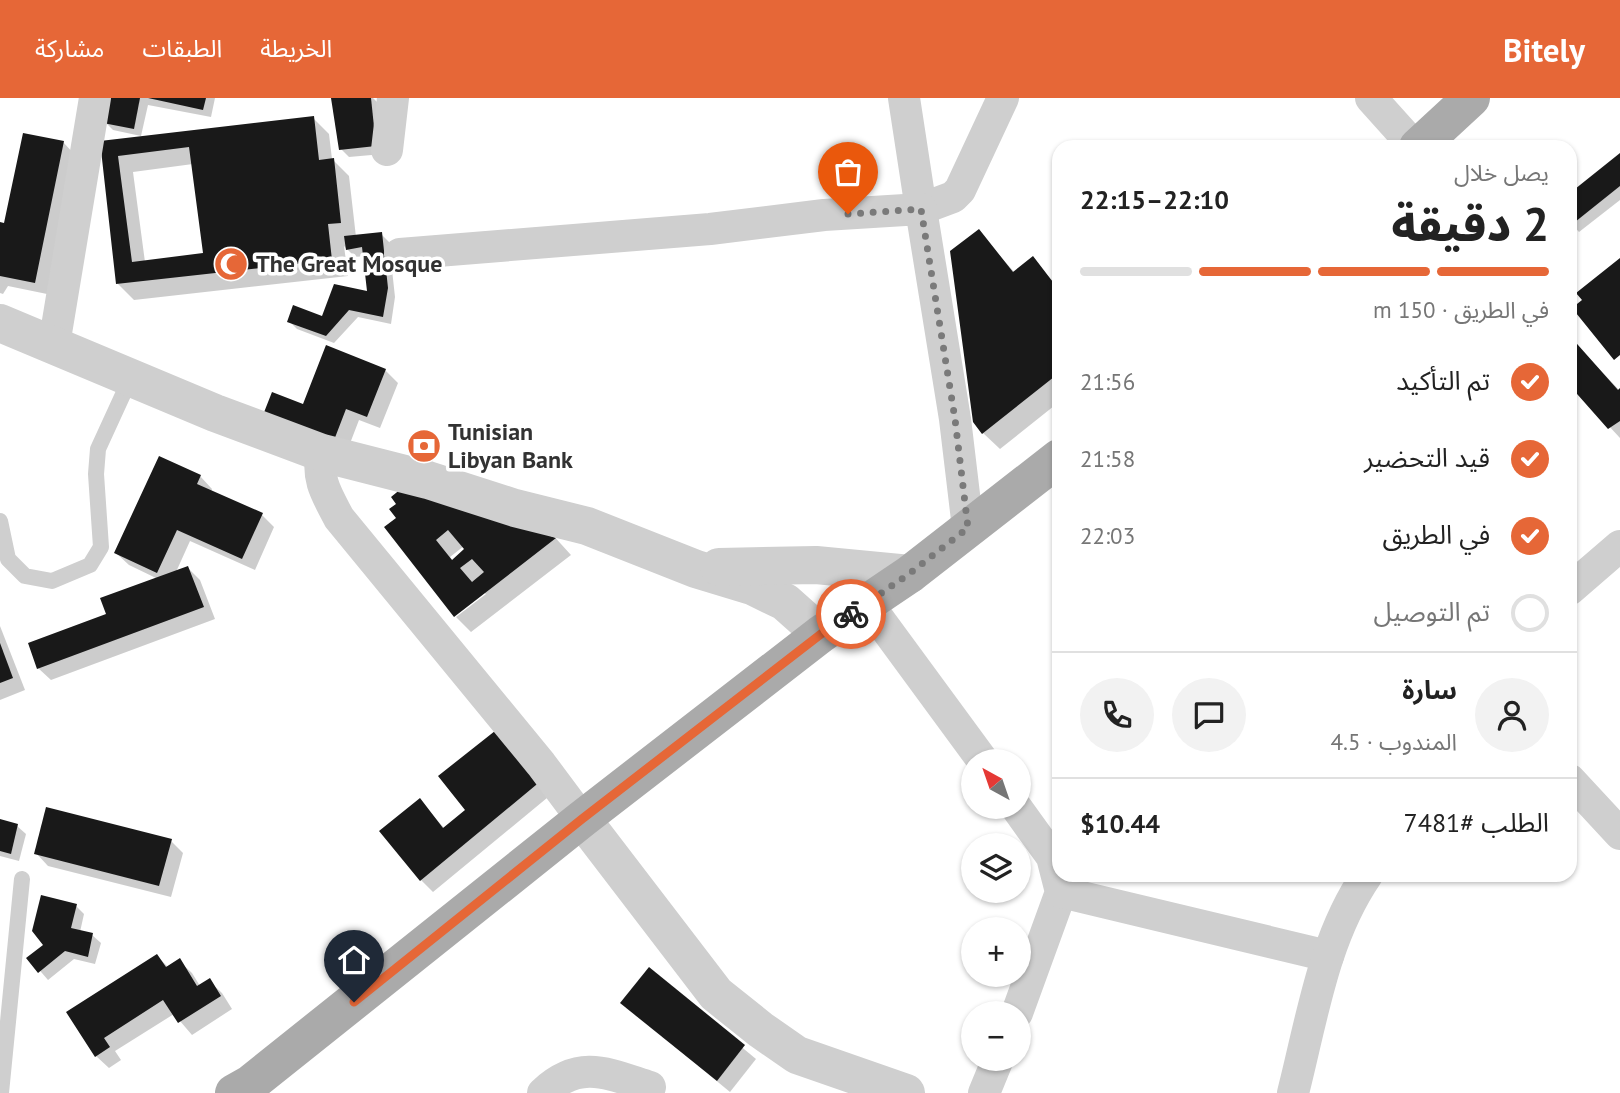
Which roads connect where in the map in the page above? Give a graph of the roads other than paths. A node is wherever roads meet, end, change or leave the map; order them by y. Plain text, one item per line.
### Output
1 (95, 98) edge
2 (393, 98) edge
3 (904, 98) edge
4 (1003, 98) edge
5 (1371, 98) edge
6 (1471, 98) edge
7 (1410, 140) edge
8 (1425, 140) edge
9 (387, 150) dead end
10 (921, 209) junction
11 (400, 254) dead end
12 (0, 323) edge
13 (54, 345) junction
14 (131, 376) junction
15 (322, 453) junction
16 (1052, 463) edge
17 (0, 521) edge
18 (968, 528) junction
19 (1620, 546) edge
20 (696, 569) junction
21 (909, 574) junction
22 (1577, 583) edge
23 (867, 603) junction
24 (821, 634) junction
25 (974, 749) edge
26 (1577, 787) edge
27 (582, 819) junction
28 (1024, 819) edge
29 (1618, 828) edge
30 (1052, 858) edge
31 (22, 879) dead end
32 (1058, 882) edge
33 (1363, 882) edge
34 (1061, 892) junction
35 (1328, 956) junction
36 (1021, 1001) edge
37 (993, 1071) edge
38 (650, 1087) dead end
39 (1, 1093) edge
40 (234, 1093) edge
41 (543, 1093) edge
42 (906, 1093) edge
43 (984, 1093) edge
44 (1293, 1093) edge

1 - 13 street
2 - 9 street
3 - 10 street
4 - 10 street
5 - 7 street
6 - 8 main road
10 - 11 street
10 - 18 street
12 - 13 street
13 - 14 street
14 - 15 street
14 - 17 lane
15 - 20 street
15 - 27 street
16 - 18 main road
18 - 21 main road
19 - 22 street
20 - 21 street
20 - 24 street
21 - 23 main road
23 - 24 main road
23 - 25 street
24 - 27 main road
26 - 29 street
27 - 40 main road
27 - 42 street
28 - 30 street
31 - 39 lane
32 - 34 street
33 - 35 street
34 - 35 street
34 - 36 street
35 - 44 street
37 - 43 street
38 - 41 street

